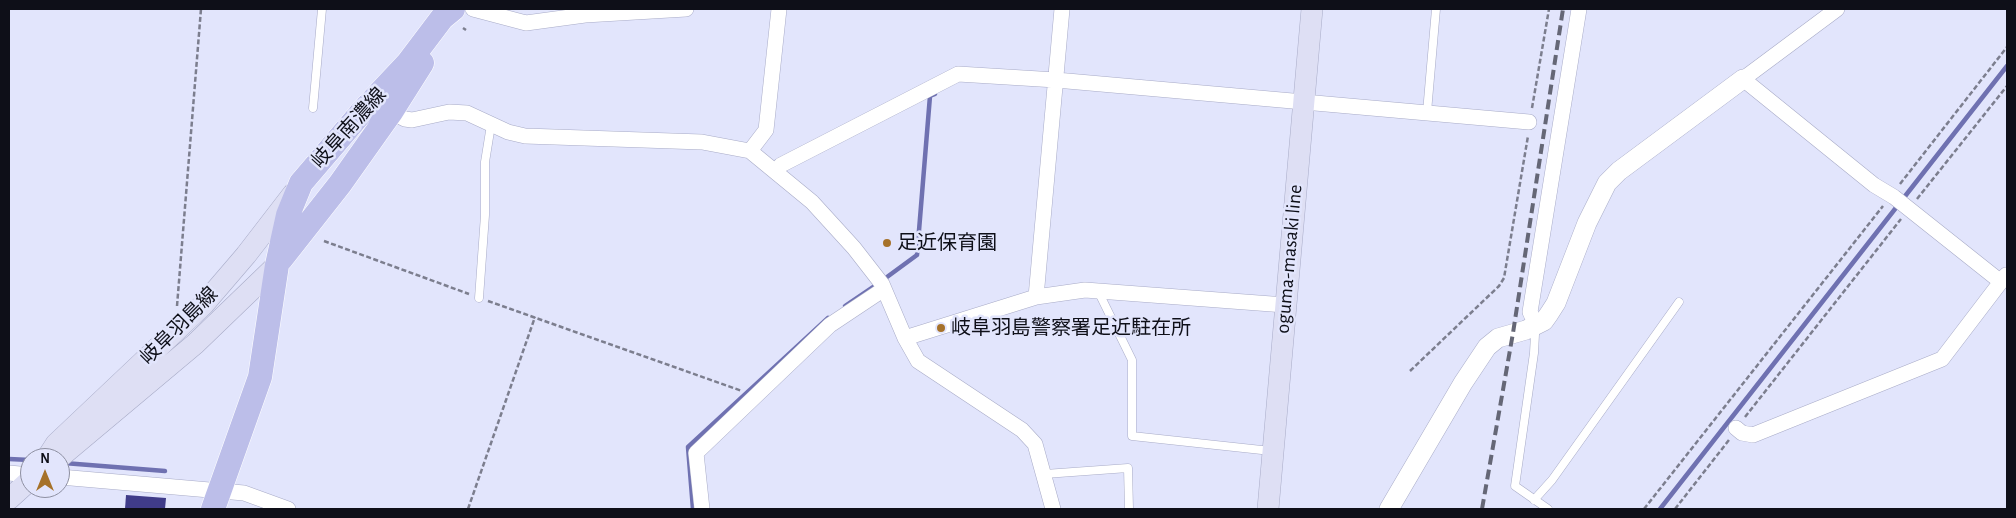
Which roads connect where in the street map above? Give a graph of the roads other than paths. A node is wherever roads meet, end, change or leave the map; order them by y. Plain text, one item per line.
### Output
1 (322, 9) edge
2 (472, 9) edge
3 (686, 9) edge
4 (779, 9) edge
5 (1062, 9) edge
6 (1312, 9) edge
7 (1436, 9) edge
8 (1579, 9) edge
9 (1837, 9) edge
10 (460, 19) edge
11 (1743, 79) junction
12 (1056, 80) junction
13 (1303, 101) junction
14 (313, 108) dead end
15 (391, 112) junction
16 (1428, 112) junction
17 (1529, 122) road end
18 (491, 125) junction
19 (750, 151) junction
20 (775, 171) junction
21 (302, 183) junction
22 (277, 265) junction
23 (2004, 278) edge
24 (884, 290) junction
25 (1098, 291) junction
26 (1036, 297) junction
27 (479, 298) road end
28 (1679, 302) dead end
29 (1285, 304) junction
30 (1534, 326) junction
31 (905, 338) junction
32 (1737, 428) road end
33 (53, 448) edge
34 (70, 449) edge
35 (1273, 451) junction
36 (1045, 474) junction
37 (70, 478) edge
38 (20, 489) edge
39 (9, 499) edge
40 (216, 500) edge
41 (1534, 500) junction
42 (288, 509) edge
43 (702, 509) edge
44 (1053, 509) edge
45 (1129, 509) edge
46 (1268, 509) edge
47 (1389, 509) edge
48 (1548, 509) edge

1 - 14 lane
2 - 3 street
4 - 19 street
5 - 12 street
6 - 13 main road, oguma-masaki line
7 - 16 lane
8 - 30 street
9 - 11 street
10 - 15 main road, 岐阜南濃線
10 - 21 main road, 岐阜南濃線
11 - 23 street
11 - 30 street
12 - 13 street
12 - 20 street
12 - 26 street
13 - 16 street
13 - 29 main road, oguma-masaki line
15 - 18 street
15 - 22 main road, 岐阜南濃線
16 - 17 street
18 - 19 street
18 - 27 lane
19 - 20 street
20 - 24 street
21 - 22 main road, 岐阜南濃線
21 - 33 main road, 岐阜羽島線
22 - 34 main road, 岐阜羽島線
22 - 40 main road, 岐阜南濃線
23 - 32 street
24 - 31 street
24 - 43 street
25 - 26 street
25 - 29 street
25 - 35 lane
26 - 31 street
28 - 41 lane
29 - 35 main road, oguma-masaki line
30 - 41 lane
30 - 47 street
31 - 36 street
35 - 46 main road, oguma-masaki line
36 - 44 street
36 - 45 lane
37 - 40 street
38 - 39 main road
40 - 42 street
41 - 48 lane

